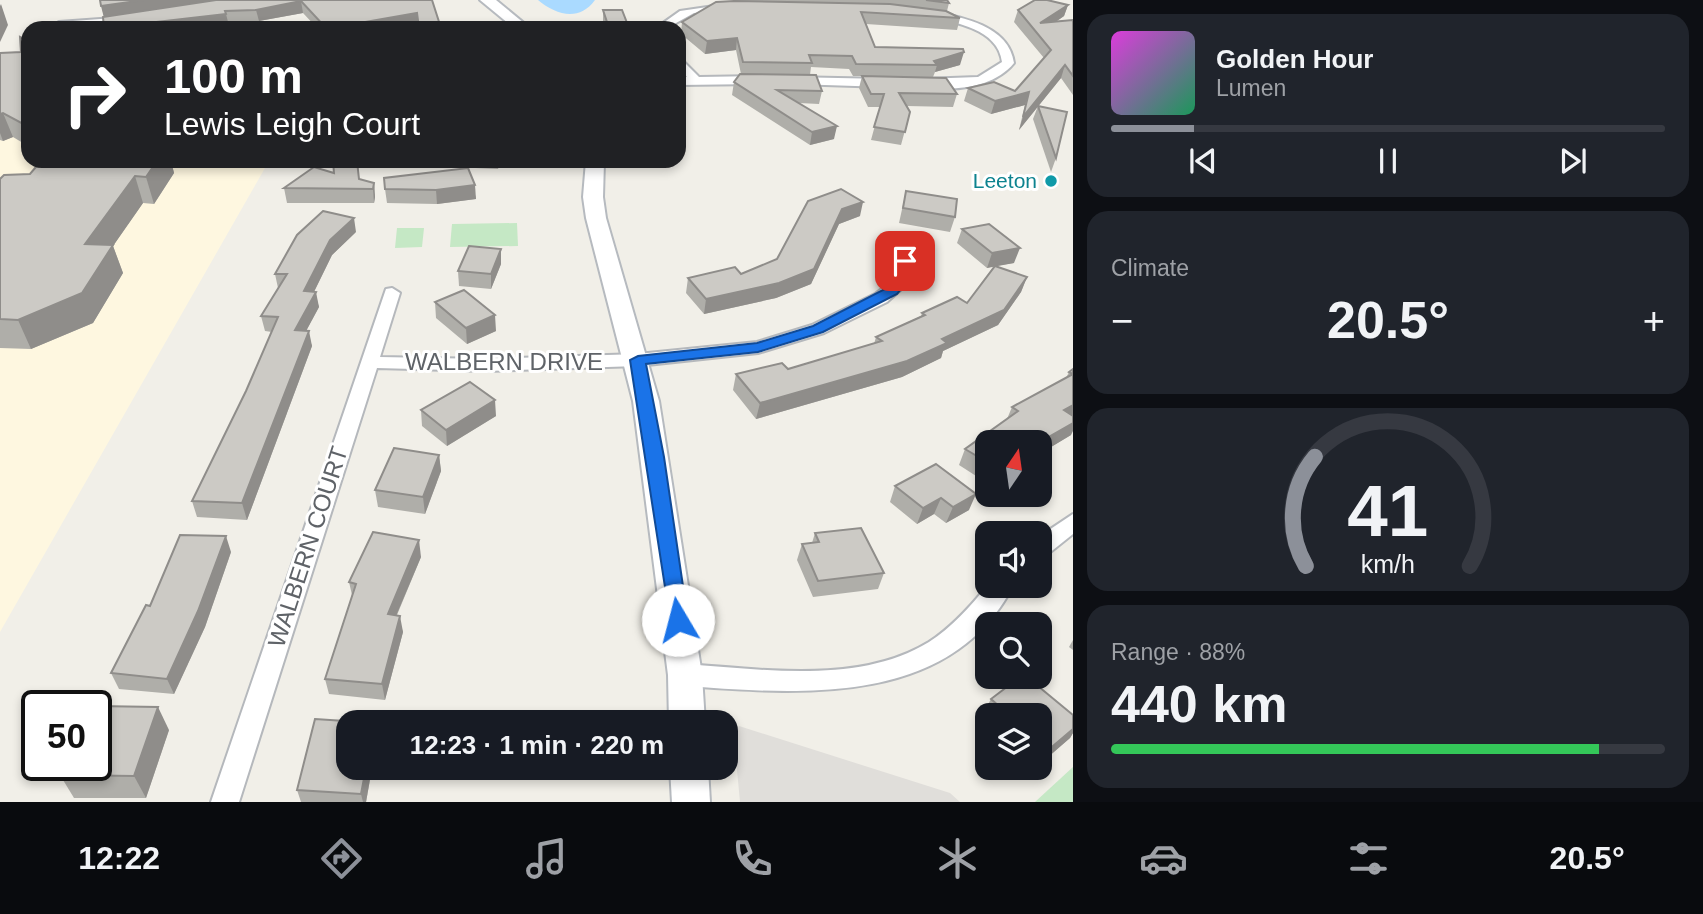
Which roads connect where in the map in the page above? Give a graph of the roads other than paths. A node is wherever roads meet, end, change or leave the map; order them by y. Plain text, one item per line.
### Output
1 (487, 0) edge
2 (746, 7) edge
3 (918, 12) edge
4 (137, 19) edge
5 (111, 21) edge
6 (514, 21) edge
7 (669, 21) edge
8 (686, 69) edge
9 (695, 80) junction
10 (686, 81) edge
11 (900, 83) edge
12 (914, 83) edge
13 (595, 168) edge
14 (905, 261) dead end
15 (392, 293) dead end
16 (638, 360) junction
17 (369, 362) junction
18 (1073, 522) edge
19 (1052, 539) edge
20 (994, 598) edge
21 (685, 675) junction
22 (686, 710) edge
23 (690, 780) edge
24 (225, 802) edge
25 (691, 802) edge

1 - 6 main road
2 - 7 street
3 - 12 street
4 - 5 street
8 - 9 street
9 - 10 street
9 - 11 street
13 - 16 main road
14 - 16 street, WALBERN DRIVE
15 - 17 street, WALBERN COURT
16 - 17 street, WALBERN DRIVE
16 - 21 main road
17 - 24 street, WALBERN COURT
18 - 19 street
20 - 21 street
21 - 22 main road
23 - 25 main road

